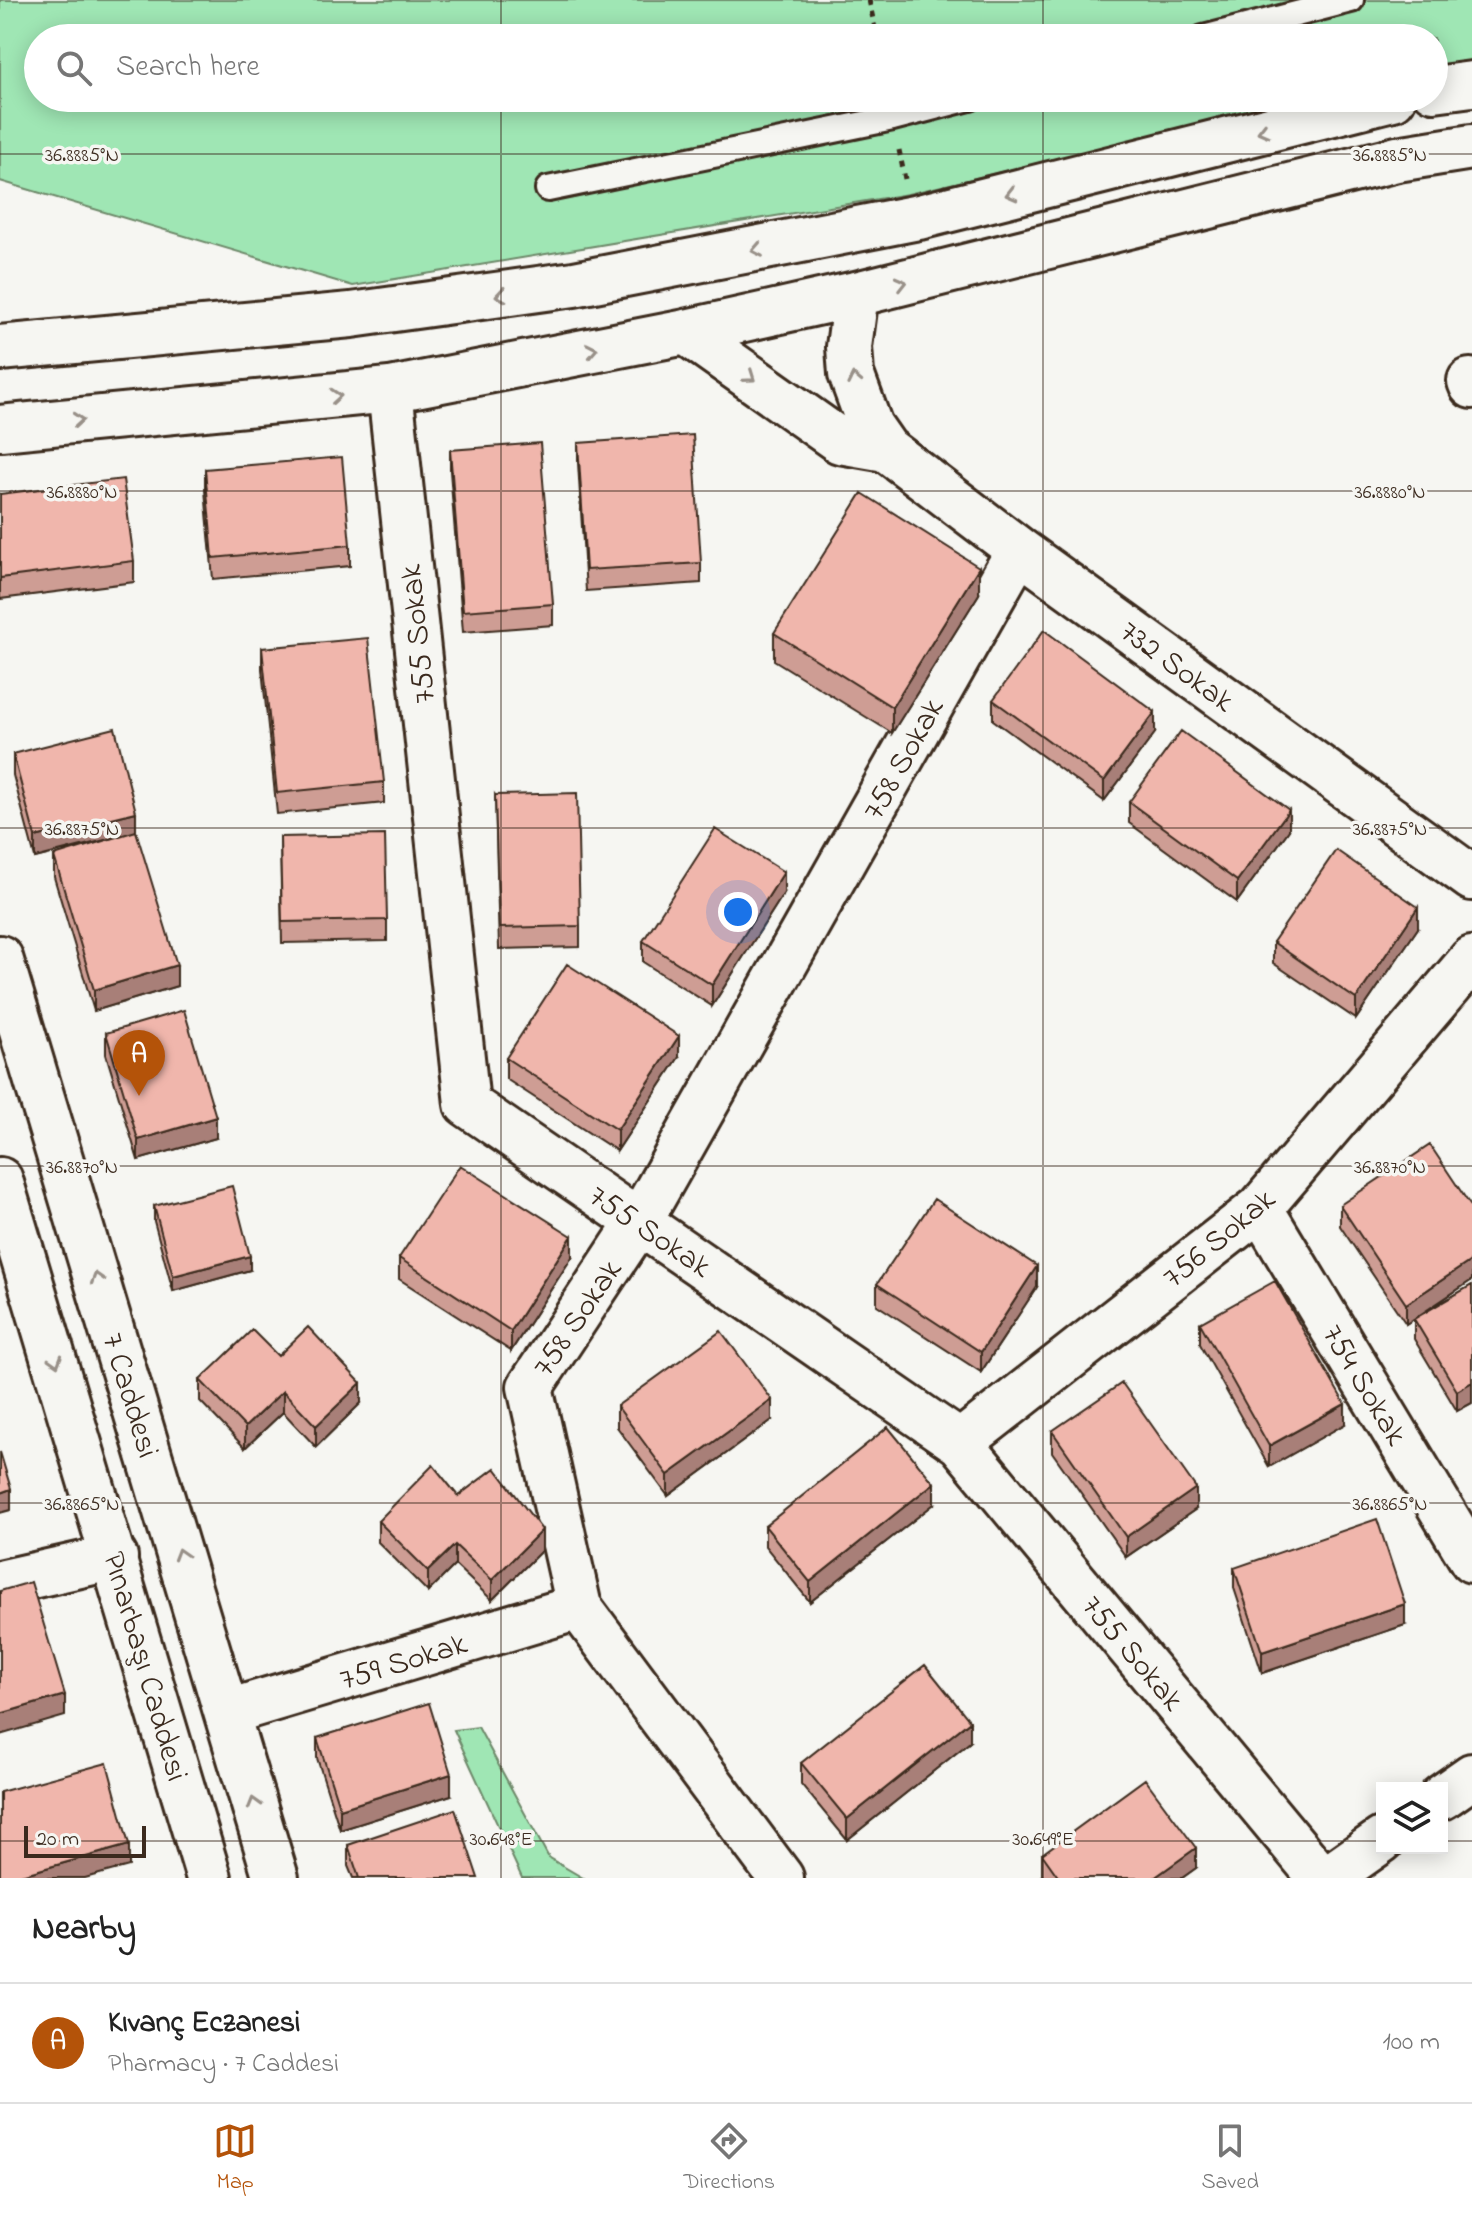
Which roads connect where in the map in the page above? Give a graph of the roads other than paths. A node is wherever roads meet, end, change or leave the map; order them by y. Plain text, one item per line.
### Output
1 (1351, 0) edge
2 (1258, 24) edge
3 (1472, 84) edge
4 (1448, 87) edge
5 (916, 112) edge
6 (1337, 112) edge
7 (1472, 147) edge
8 (548, 189) dead end
9 (856, 294) junction
10 (686, 332) junction
11 (0, 348) edge
12 (390, 390) junction
13 (0, 428) edge
14 (886, 449) junction
15 (1019, 550) junction
16 (1472, 878) edge
17 (0, 958) edge
18 (1472, 959) edge
19 (0, 1180) edge
20 (1260, 1208) junction
21 (639, 1222) junction
22 (960, 1443) junction
23 (115, 1557) junction
24 (1472, 1560) edge
25 (0, 1583) edge
26 (579, 1607) junction
27 (228, 1712) junction
28 (1472, 1776) edge
29 (1448, 1793) edge
30 (1376, 1844) edge
31 (209, 1878) edge
32 (276, 1878) edge
33 (781, 1878) edge
34 (1321, 1878) edge
35 (1328, 1878) edge

1 - 2 lane
3 - 4 street
5 - 8 lane
6 -> 11 street
9 -> 7 street
9 - 10 street
14 -> 9 street, 732 Sokak
12 -> 10 street
10 -> 14 street, 732 Sokak
13 -> 12 street
12 - 21 street, 755 Sokak
14 - 15 street, 732 Sokak
15 - 16 street, 732 Sokak
15 - 21 street, 758 Sokak
27 -> 17 street, 7 Caddesi
18 - 20 street, 756 Sokak
19 -> 23 street, Pınarbaşı Caddesi
20 - 22 street, 756 Sokak
20 - 24 street, 754 Sokak
21 - 22 street, 755 Sokak
21 - 26 street, 758 Sokak
22 - 34 street, 755 Sokak
23 - 25 street
23 - 31 street, Pınarbaşı Caddesi
26 - 27 street, 759 Sokak
26 - 33 street, 758 Sokak
32 -> 27 street, 7 Caddesi
28 - 29 street
30 - 35 street

